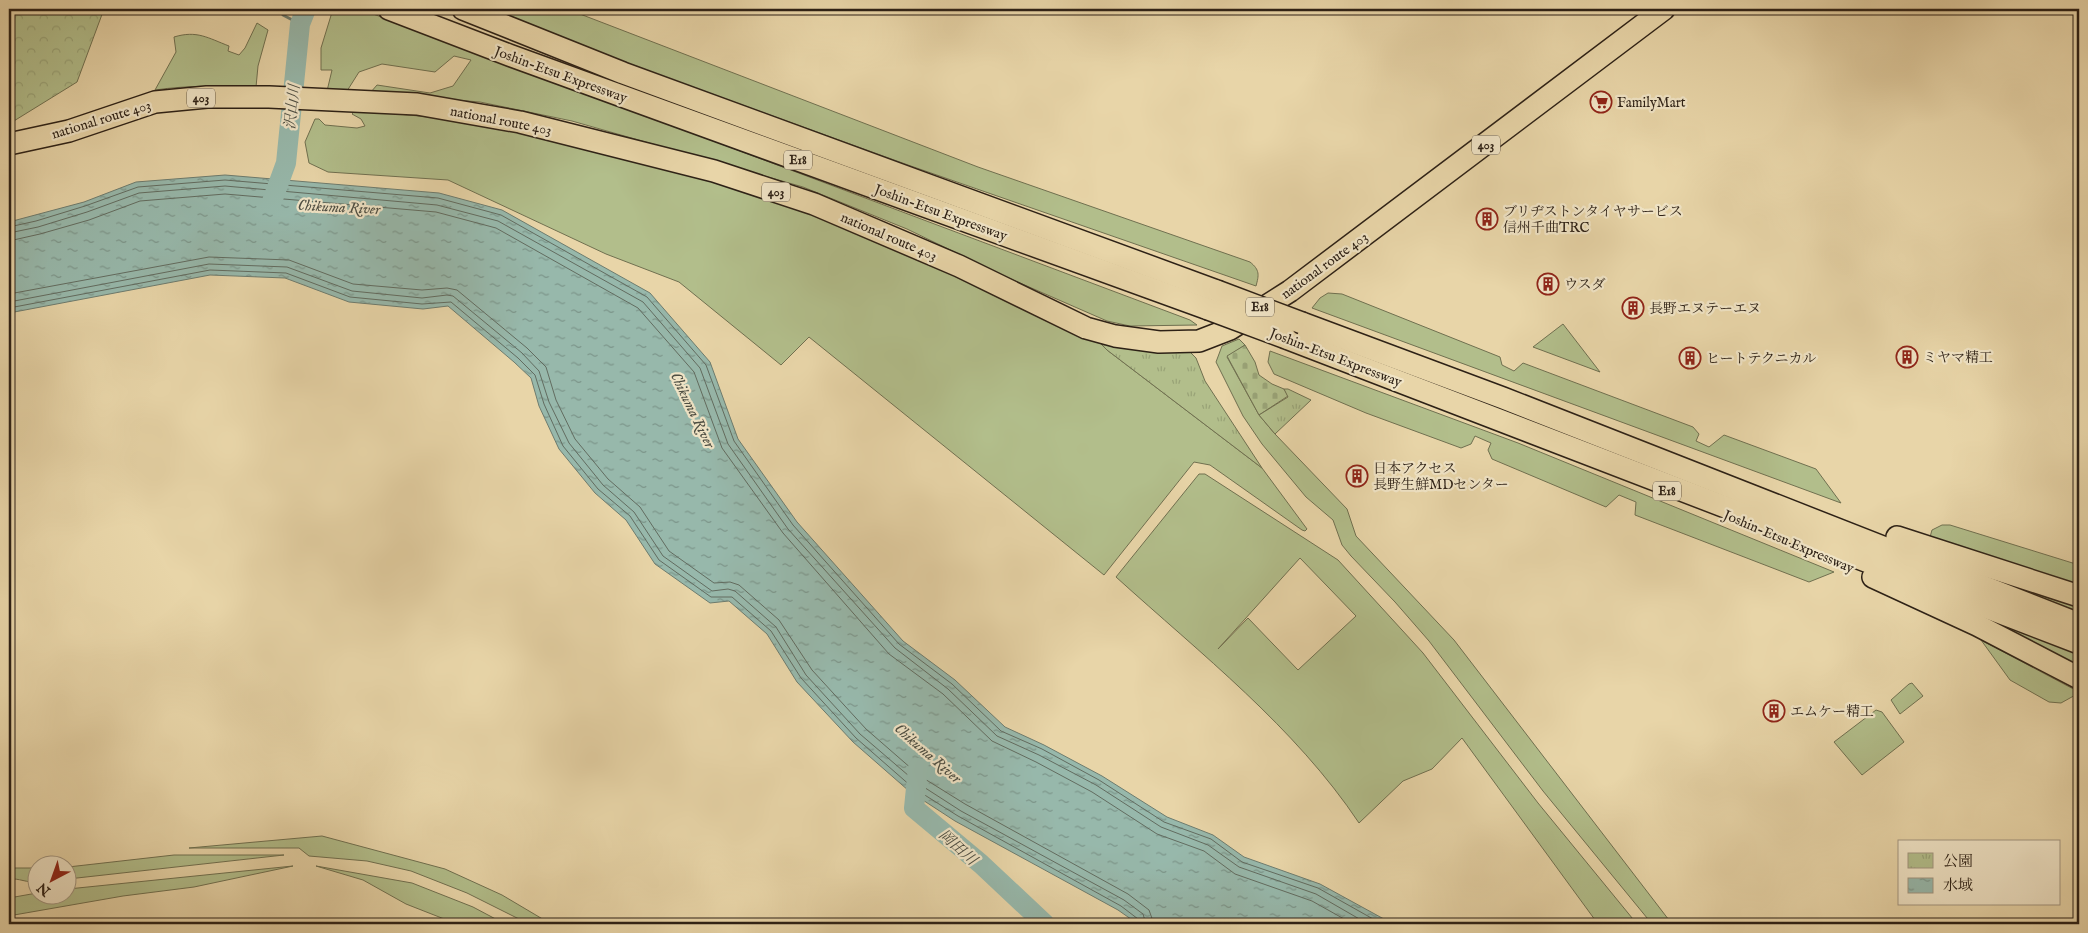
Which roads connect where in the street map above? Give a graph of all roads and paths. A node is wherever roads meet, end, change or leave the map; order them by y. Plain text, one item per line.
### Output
1 (388, 9) edge
2 (463, 9) edge
3 (1664, 9) edge
4 (9, 144) edge
5 (1213, 300) junction
6 (1498, 408) junction
7 (1843, 542) junction
8 (1934, 558) junction
9 (2079, 596) edge
10 (2079, 624) edge
11 (2079, 643) edge
12 (2072, 674) edge

1 - 5 highway, Joshin-Etsu Expressway / E18
2 - 5 highway, Joshin-Etsu Expressway / E18
3 - 4 highway, national route 403 / 403
5 - 6 highway, Joshin-Etsu Expressway / E18, bridge
5 - 6 highway, Joshin-Etsu Expressway / E18, bridge
6 - 7 highway, Joshin-Etsu Expressway / E18
6 - 7 highway, Joshin-Etsu Expressway / E18
7 - 8 highway, Joshin-Etsu Expressway / E18
7 - 11 highway, Joshin-Etsu Expressway / E18
7 - 12 highway, Joshin-Etsu Expressway / E18
8 - 9 highway, Joshin-Etsu Expressway / E18
8 - 10 highway, Joshin-Etsu Expressway / E18

